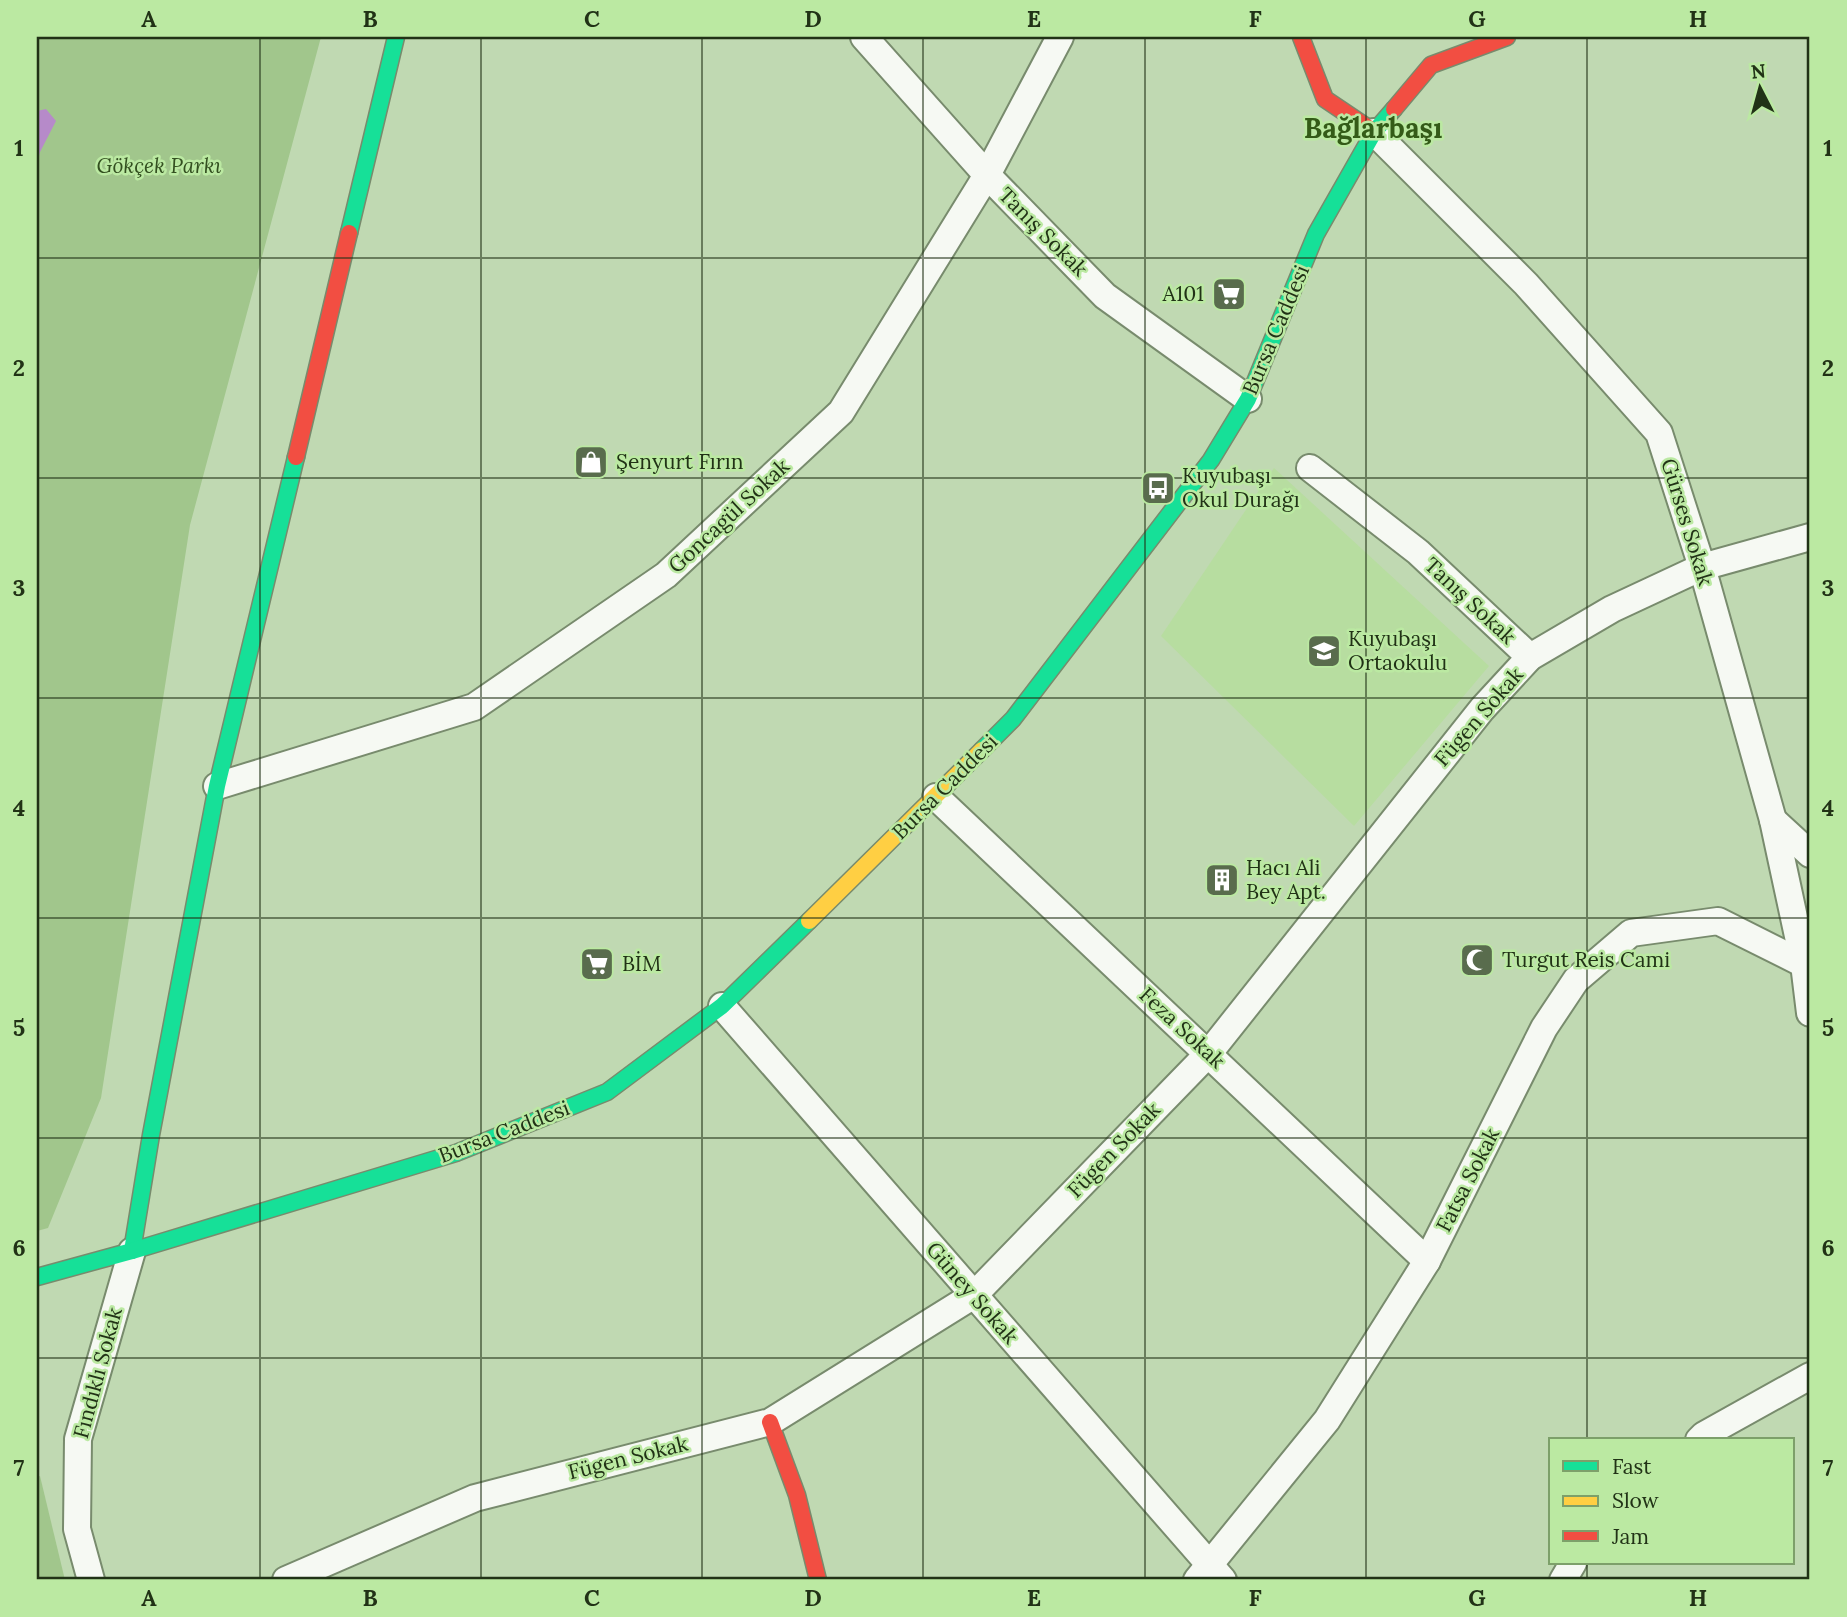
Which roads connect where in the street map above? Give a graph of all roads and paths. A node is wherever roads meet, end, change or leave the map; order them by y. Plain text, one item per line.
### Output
1 (396, 37) edge
2 (864, 37) edge
3 (1060, 37) edge
4 (1301, 37) edge
5 (1507, 37) edge
6 (1374, 132) junction
7 (987, 175) junction
8 (1248, 399) junction
9 (1310, 468) dead end
10 (1810, 537) edge
11 (1702, 567) junction
12 (1530, 657) junction
13 (217, 786) junction
14 (936, 797) junction
15 (1773, 820) junction
16 (1810, 854) edge
17 (1804, 964) junction
18 (722, 1006) junction
19 (1810, 1013) edge
20 (1209, 1053) junction
21 (132, 1251) junction
22 (1427, 1261) junction
23 (37, 1277) edge
24 (37, 1289) edge
25 (974, 1295) junction
26 (1810, 1376) edge
27 (770, 1422) junction
28 (1701, 1438) edge
29 (1572, 1564) edge
30 (1210, 1575) edge
31 (91, 1580) edge
32 (286, 1580) edge
33 (818, 1580) edge
34 (1563, 1580) edge

1 - 13 street
2 - 7 street, Tanış Sokak
3 - 7 street, Goncagül Sokak
4 - 6 street
5 - 6 street, Bursa Caddesi
6 - 8 street, Bursa Caddesi
6 - 11 street, Gürses Sokak
7 - 8 street, Tanış Sokak
7 - 13 street, Goncagül Sokak
8 - 14 street, Bursa Caddesi
9 - 12 street, Tanış Sokak
10 - 11 street, Fügen Sokak
11 - 12 street, Fügen Sokak
11 - 15 street, Gürses Sokak
12 - 20 street, Fügen Sokak
13 - 21 street
14 - 18 street, Bursa Caddesi
14 - 20 street, Feza Sokak
15 - 16 street
15 - 17 street, Gürses Sokak
17 - 19 street, Gürses Sokak
17 - 22 street, Fatsa Sokak
18 - 21 street, Bursa Caddesi
18 - 25 street, Güney Sokak
20 - 22 street, Feza Sokak
20 - 25 street, Fügen Sokak
21 - 23 street
21 - 24 street
21 - 31 street, Fındıklı Sokak
22 - 30 street, Fatsa Sokak
25 - 27 street, Fügen Sokak
25 - 30 street, Güney Sokak
26 - 28 street
27 - 32 street, Fügen Sokak
27 - 33 street
29 - 34 street

